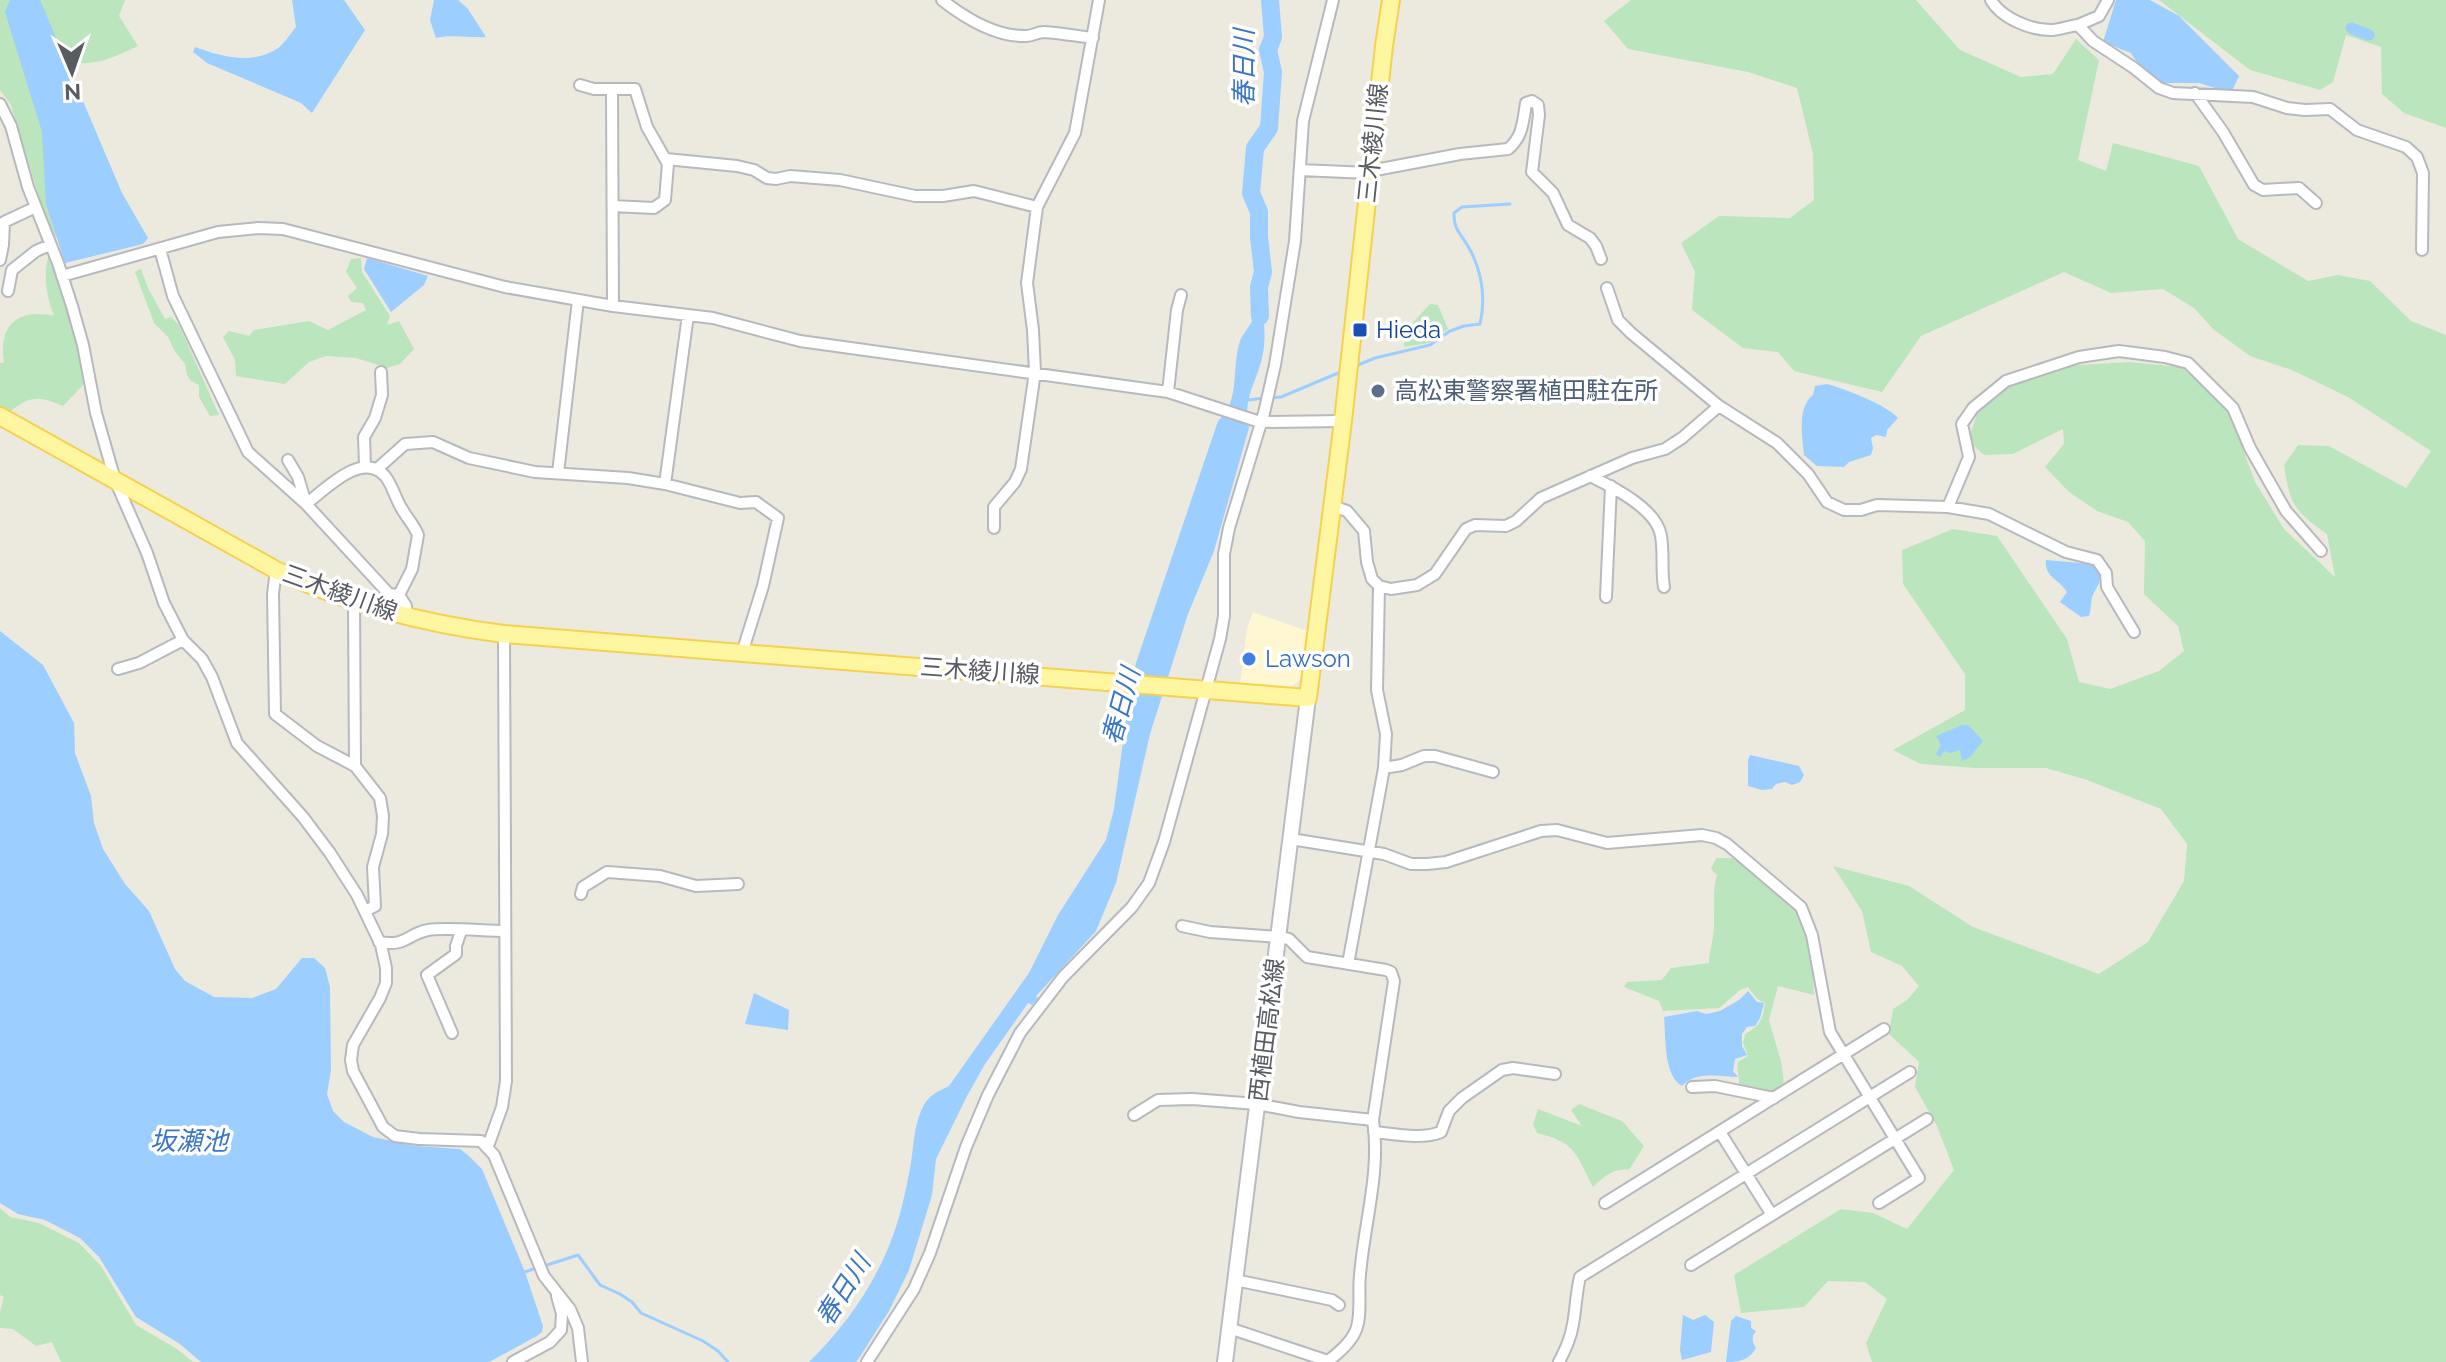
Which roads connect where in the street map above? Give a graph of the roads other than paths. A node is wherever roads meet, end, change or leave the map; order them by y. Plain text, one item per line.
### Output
1 (942, 0) edge
2 (1099, 0) edge
3 (1333, 0) edge
4 (1391, 0) edge
5 (1991, 0) edge
6 (2108, 0) edge
7 (2078, 25) junction
8 (1093, 38) junction
9 (580, 85) dead end
10 (612, 89) junction
11 (2195, 93) junction
12 (0, 104) edge
13 (4, 120) edge
14 (666, 159) junction
15 (1300, 170) junction
16 (1370, 172) junction
17 (2316, 203) dead end
18 (613, 206) junction
19 (36, 207) junction
20 (1037, 207) junction
21 (50, 245) junction
22 (160, 249) junction
23 (2422, 250) dead end
24 (1601, 259) dead end
25 (0, 260) edge
26 (62, 276) junction
27 (1607, 288) dead end
28 (8, 291) dead end
29 (1181, 295) dead end
30 (578, 300) junction
31 (613, 306) junction
32 (688, 315) junction
33 (381, 372) dead end
34 (1035, 372) junction
35 (1168, 392) junction
36 (1719, 406) junction
37 (0, 416) edge
38 (1343, 421) junction
39 (1258, 422) junction
40 (288, 460) dead end
41 (365, 466) junction
42 (377, 469) junction
43 (558, 473) junction
44 (1590, 476) junction
45 (115, 480) junction
46 (665, 484) junction
47 (1611, 486) junction
48 (306, 504) junction
49 (1332, 506) junction
50 (1948, 507) junction
51 (994, 528) dead end
52 (2321, 551) dead end
53 (276, 570) junction
54 (1379, 586) junction
55 (1664, 587) dead end
56 (399, 595) junction
57 (1606, 597) dead end
58 (354, 601) junction
59 (406, 617) junction
60 (2134, 632) dead end
61 (504, 634) junction
62 (183, 640) junction
63 (742, 653) junction
64 (118, 669) dead end
65 (1206, 689) junction
66 (1308, 698) junction
67 (355, 766) junction
68 (1384, 768) junction
69 (1493, 772) dead end
70 (1291, 839) junction
71 (1370, 852) junction
72 (738, 884) dead end
73 (581, 894) dead end
74 (365, 911) junction
75 (1182, 926) dead end
76 (461, 931) junction
77 (505, 931) junction
78 (1278, 937) junction
79 (379, 942) junction
80 (1348, 964) junction
81 (1884, 1029) dead end
82 (452, 1033) dead end
83 (1844, 1054) junction
84 (1910, 1072) dead end
85 (1555, 1074) dead end
86 (1692, 1087) dead end
87 (1870, 1096) junction
88 (1774, 1098) junction
89 (1257, 1104) junction
90 (1134, 1115) dead end
91 (1927, 1119) dead end
92 (1374, 1126) junction
93 (1720, 1132) junction
94 (1895, 1138) junction
95 (488, 1146) junction
96 (1745, 1173) junction
97 (1605, 1203) dead end
98 (1879, 1203) dead end
99 (1772, 1215) junction
100 (1691, 1265) dead end
101 (1235, 1280) junction
102 (555, 1291) junction
103 (1339, 1305) dead end
104 (1229, 1328) junction
105 (1327, 1361) edge
106 (513, 1362) edge
107 (582, 1362) edge
108 (867, 1362) edge
109 (1225, 1362) edge
110 (1559, 1362) edge

1 - 8 street
2 - 8 street
3 - 15 street
4 - 16 main road, 三木綾川線
5 - 7 street
6 - 7 street
7 - 11 street
8 - 20 street
9 - 10 street
10 - 14 street
10 - 18 street
11 - 17 street
11 - 23 street
12 - 13 street
13 - 19 street
14 - 18 street
14 - 20 street
15 - 16 street
15 - 39 street
16 - 24 street
16 - 38 main road, 三木綾川線
18 - 31 street
19 - 21 street
19 - 25 street
20 - 34 street
21 - 26 street
21 - 28 street
22 - 26 street
22 - 30 street
22 - 48 street
26 - 45 street
27 - 36 street
29 - 35 street
30 - 31 street
30 - 43 street
31 - 32 street
32 - 34 street
32 - 46 street
33 - 41 street
34 - 35 street
34 - 51 street
35 - 39 street
36 - 44 street
36 - 50 street
37 - 45 main road, 三木綾川線
38 - 39 street
38 - 49 main road, 三木綾川線
39 - 65 street
40 - 48 street
41 - 42 street
41 - 48 street
42 - 43 street
42 - 56 street
43 - 46 street
44 - 47 street
44 - 54 street
45 - 53 main road, 三木綾川線
45 - 62 street
46 - 63 street
47 - 55 street
47 - 57 street
48 - 56 street
49 - 54 street
49 - 66 main road, 三木綾川線
50 - 52 street
50 - 60 street
53 - 58 main road, 三木綾川線
53 - 67 street
54 - 68 street
56 - 59 street
58 - 59 main road, 三木綾川線
58 - 67 street
59 - 61 main road, 三木綾川線
61 - 63 main road, 三木綾川線
61 - 77 street
62 - 64 street
62 - 74 street
63 - 65 main road, 三木綾川線
65 - 66 main road, 三木綾川線
65 - 108 street
66 - 70 main road, 西植田高松線
67 - 74 street
68 - 69 street
68 - 71 street
70 - 71 street
70 - 78 main road, 西植田高松線
71 - 80 street
71 - 83 street
72 - 73 street
74 - 79 street
75 - 78 street
76 - 77 street
76 - 79 street
76 - 82 street
77 - 95 street
78 - 80 street
78 - 89 main road, 西植田高松線
79 - 95 street
80 - 92 street
81 - 83 street
83 - 87 street
83 - 88 street
84 - 87 street
85 - 92 street
86 - 88 street
87 - 94 street
87 - 96 street
88 - 93 street
89 - 90 street
89 - 92 street
89 - 101 main road, 西植田高松線
91 - 94 street
92 - 105 street
93 - 96 street
93 - 97 street
94 - 98 street
94 - 99 street
95 - 102 street
96 - 99 street
96 - 110 street
99 - 100 street
101 - 103 street
101 - 104 main road, 西植田高松線
102 - 106 street
102 - 107 street
104 - 105 street
104 - 109 main road, 西植田高松線

